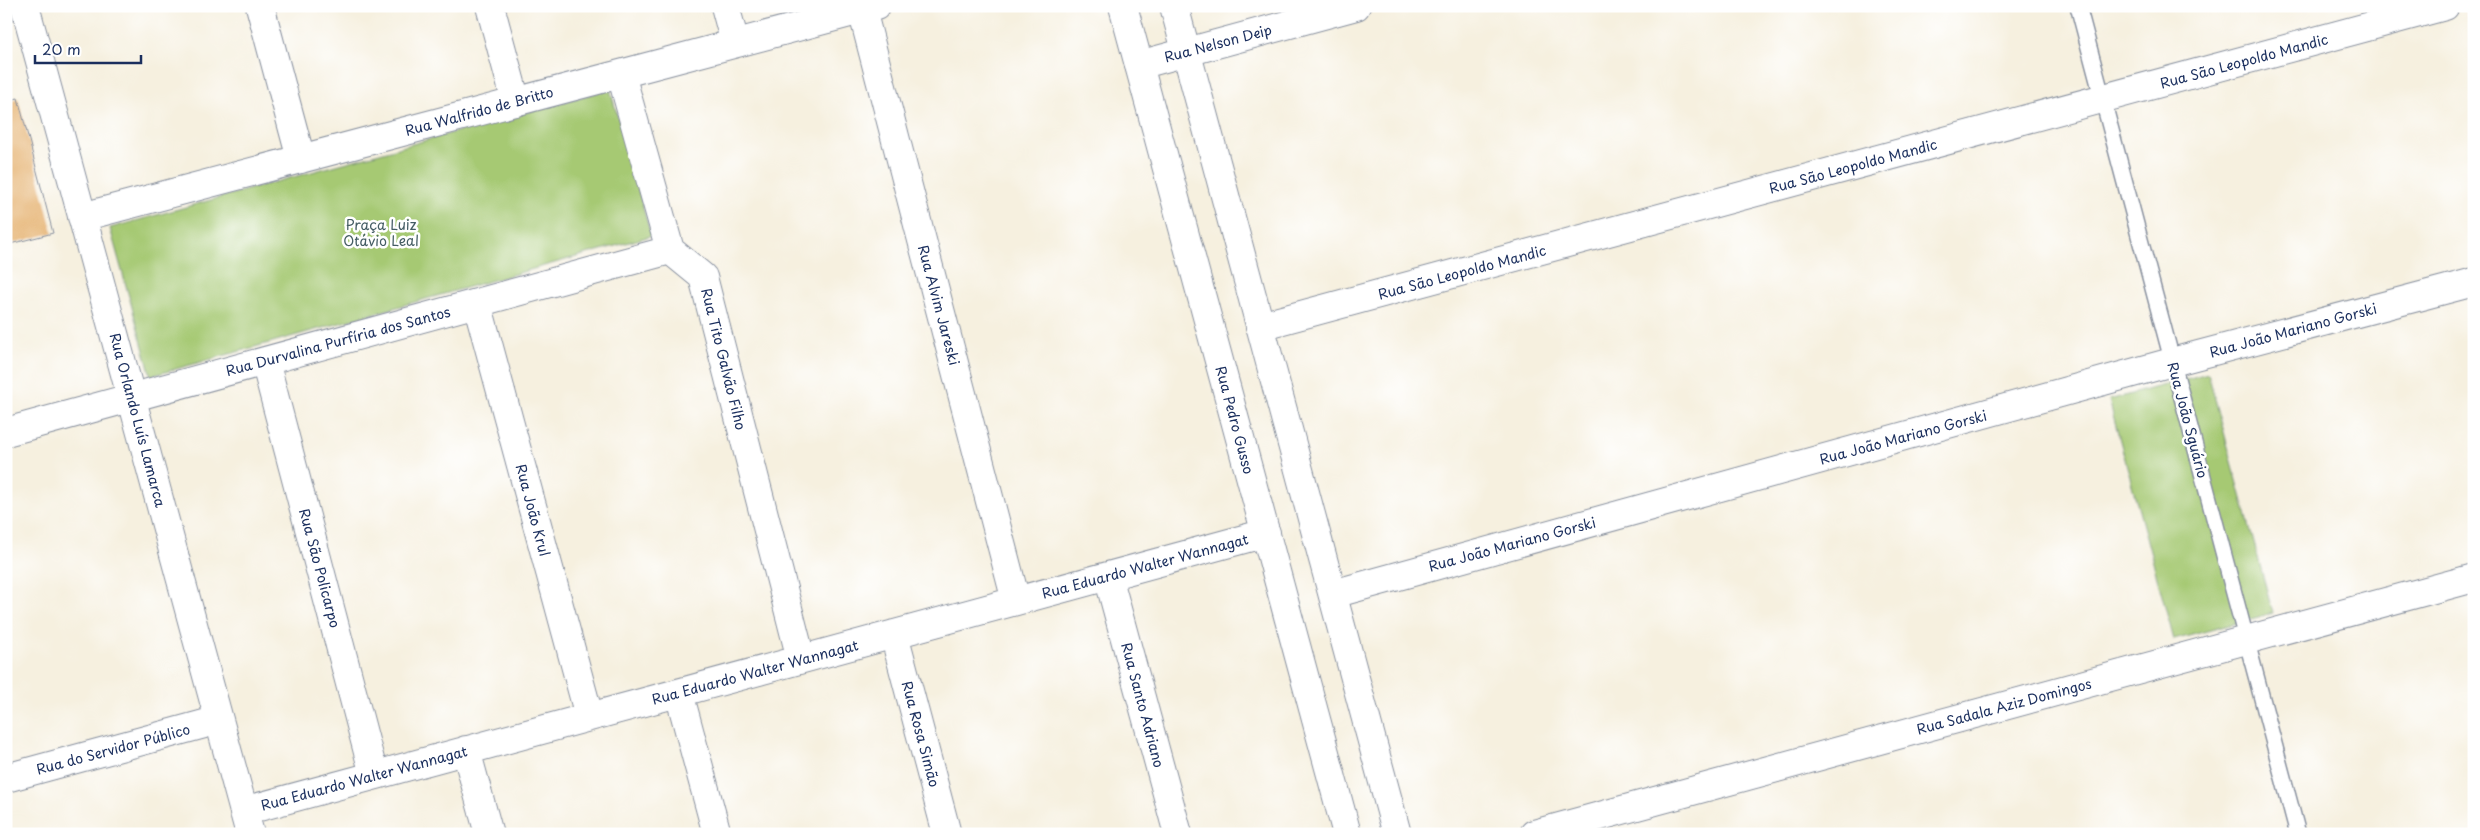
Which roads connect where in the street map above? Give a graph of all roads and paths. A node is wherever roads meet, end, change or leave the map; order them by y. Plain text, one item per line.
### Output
1 (25, 6) edge
2 (260, 6) edge
3 (490, 6) edge
4 (725, 6) edge
5 (1123, 6) edge
6 (1174, 6) edge
7 (1356, 6) edge
8 (2078, 6) edge
9 (2445, 6) edge
10 (869, 8) edge
11 (735, 43) junction
12 (1186, 52) junction
13 (1139, 65) junction
14 (621, 74) junction
15 (2104, 99) junction
16 (516, 102) junction
17 (301, 159) junction
18 (82, 217) junction
19 (670, 250) junction
20 (2474, 282) edge
21 (477, 303) junction
22 (1260, 326) junction
23 (266, 361) junction
24 (2172, 362) junction
25 (132, 397) junction
26 (6, 432) edge
27 (1266, 533) junction
28 (1108, 576) junction
29 (2474, 578) edge
30 (1333, 594) junction
31 (1016, 601) junction
32 (894, 634) junction
33 (2246, 640) junction
34 (802, 659) junction
35 (679, 693) junction
36 (590, 716) junction
37 (219, 720) junction
38 (466, 750) junction
39 (374, 775) junction
40 (6, 778) edge
41 (247, 822) edge
42 (489, 834) edge
43 (717, 834) edge
44 (947, 834) edge
45 (1178, 834) edge
46 (1347, 834) edge
47 (1397, 834) edge
48 (1534, 834) edge
49 (2298, 834) edge

1 - 18 street, Rua Orlando Luís Lamarca
2 - 17 street
3 - 16 street
4 - 11 street
5 - 13 street, Rua Pedro Gusso
6 - 12 street
7 - 12 street, Rua Nelson Deip
8 - 15 lane, Rua João Sguário
9 - 15 street, Rua São Leopoldo Mandic
10 - 11 street, Rua Walfrido de Britto
10 - 31 street, Rua Alvim Jareski
11 - 14 street, Rua Walfrido de Britto
12 - 13 street, Rua Nelson Deip
12 - 22 street
13 - 27 street, Rua Pedro Gusso
14 - 16 street, Rua Walfrido de Britto
14 - 19 street
15 - 22 street, Rua São Leopoldo Mandic
15 - 24 lane, Rua João Sguário
16 - 17 street, Rua Walfrido de Britto
17 - 18 street, Rua Walfrido de Britto
18 - 25 street, Rua Orlando Luís Lamarca
19 - 21 street, Rua Durvalina Purfíria dos Santos
19 - 34 street, Rua Tito Galvão Filho
20 - 24 street, Rua João Mariano Gorski
21 - 23 street, Rua Durvalina Purfíria dos Santos
21 - 36 street, Rua João Krul
22 - 30 street
23 - 25 street, Rua Durvalina Purfíria dos Santos
23 - 39 street, Rua São Policarpo
24 - 30 street, Rua João Mariano Gorski
24 - 33 lane, Rua João Sguário
25 - 26 street, Rua Durvalina Purfíria dos Santos
25 - 37 street, Rua Orlando Luís Lamarca
27 - 28 street, Rua Eduardo Walter Wannagat
27 - 46 street, Rua Pedro Gusso
28 - 31 street, Rua Eduardo Walter Wannagat
28 - 45 street, Rua Santo Adriano
29 - 33 street, Rua Sadala Aziz Domingos
30 - 47 street
31 - 32 street, Rua Eduardo Walter Wannagat
32 - 34 street, Rua Eduardo Walter Wannagat
32 - 44 street, Rua Rosa Simão
33 - 48 street, Rua Sadala Aziz Domingos
33 - 49 lane, Rua João Sguário
34 - 35 street, Rua Eduardo Walter Wannagat
35 - 36 street, Rua Eduardo Walter Wannagat
35 - 43 street
36 - 38 street, Rua Eduardo Walter Wannagat
37 - 40 street, Rua do Servidor Público
37 - 41 street, Rua Orlando Luís Lamarca
38 - 39 street, Rua Eduardo Walter Wannagat
38 - 42 street
39 - 41 street, Rua Eduardo Walter Wannagat

